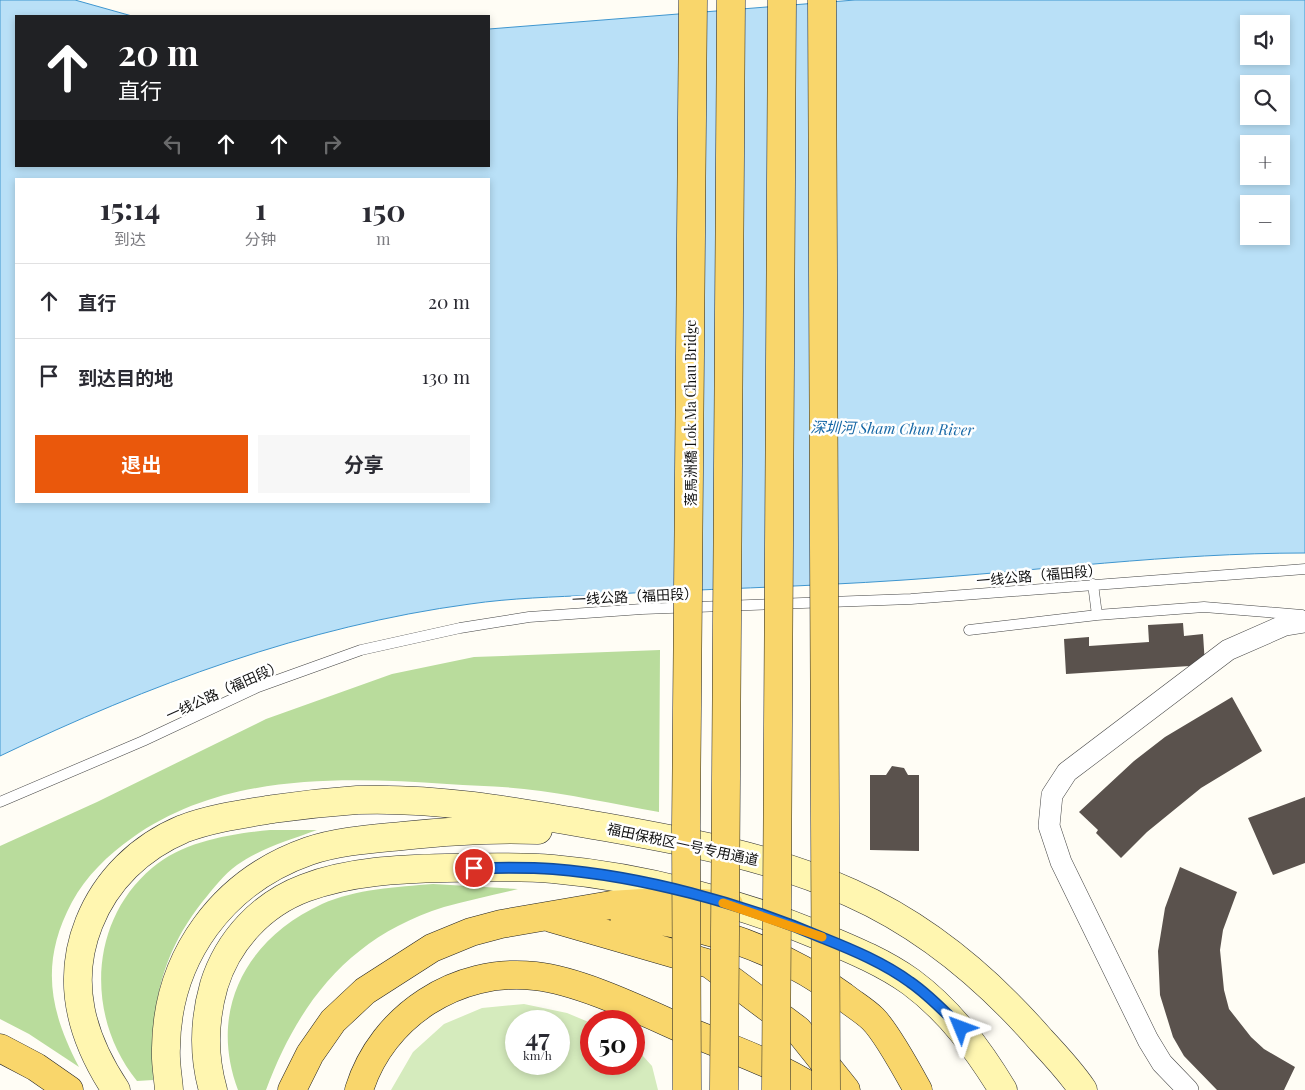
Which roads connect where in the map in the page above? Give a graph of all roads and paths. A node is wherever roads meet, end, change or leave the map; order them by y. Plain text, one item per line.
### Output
1 (693, 0) edge
2 (732, 0) edge
3 (782, 0) edge
4 (822, 0) edge
5 (1305, 569) edge
6 (1094, 584) junction
7 (1097, 614) junction
8 (1305, 615) edge
9 (1305, 622) edge
10 (969, 630) dead end
11 (0, 802) edge
12 (652, 836) junction
13 (729, 904) junction
14 (543, 916) junction
15 (0, 1048) edge
16 (69, 1090) edge
17 (116, 1090) edge
18 (169, 1090) edge
19 (213, 1090) edge
20 (292, 1090) edge
21 (359, 1090) edge
22 (687, 1090) edge
23 (724, 1090) edge
24 (776, 1090) edge
25 (816, 1090) edge
26 (826, 1090) edge
27 (846, 1090) edge
28 (918, 1090) edge
29 (1003, 1090) edge
30 (1083, 1090) edge
31 (1188, 1090) edge

1 - 22 main road, 落馬洲橋 Lok Ma Chau Bridge, bridge
2 - 23 main road, bridge
3 - 24 main road, bridge
4 - 26 main road, bridge
5 - 6 lane, 一线公路（福田段）
6 - 7 lane
6 - 11 lane, 一线公路（福田段）
7 - 8 lane
7 - 10 lane
9 - 31 street
12 - 17 main road, 福田保税区一号专用通道
12 - 18 main road
12 - 30 main road, 福田保税区一号专用通道
13 - 14 main road
13 - 19 main road
13 - 29 main road
14 - 20 main road
14 - 27 main road
14 - 28 main road
15 - 16 main road
21 - 25 main road

